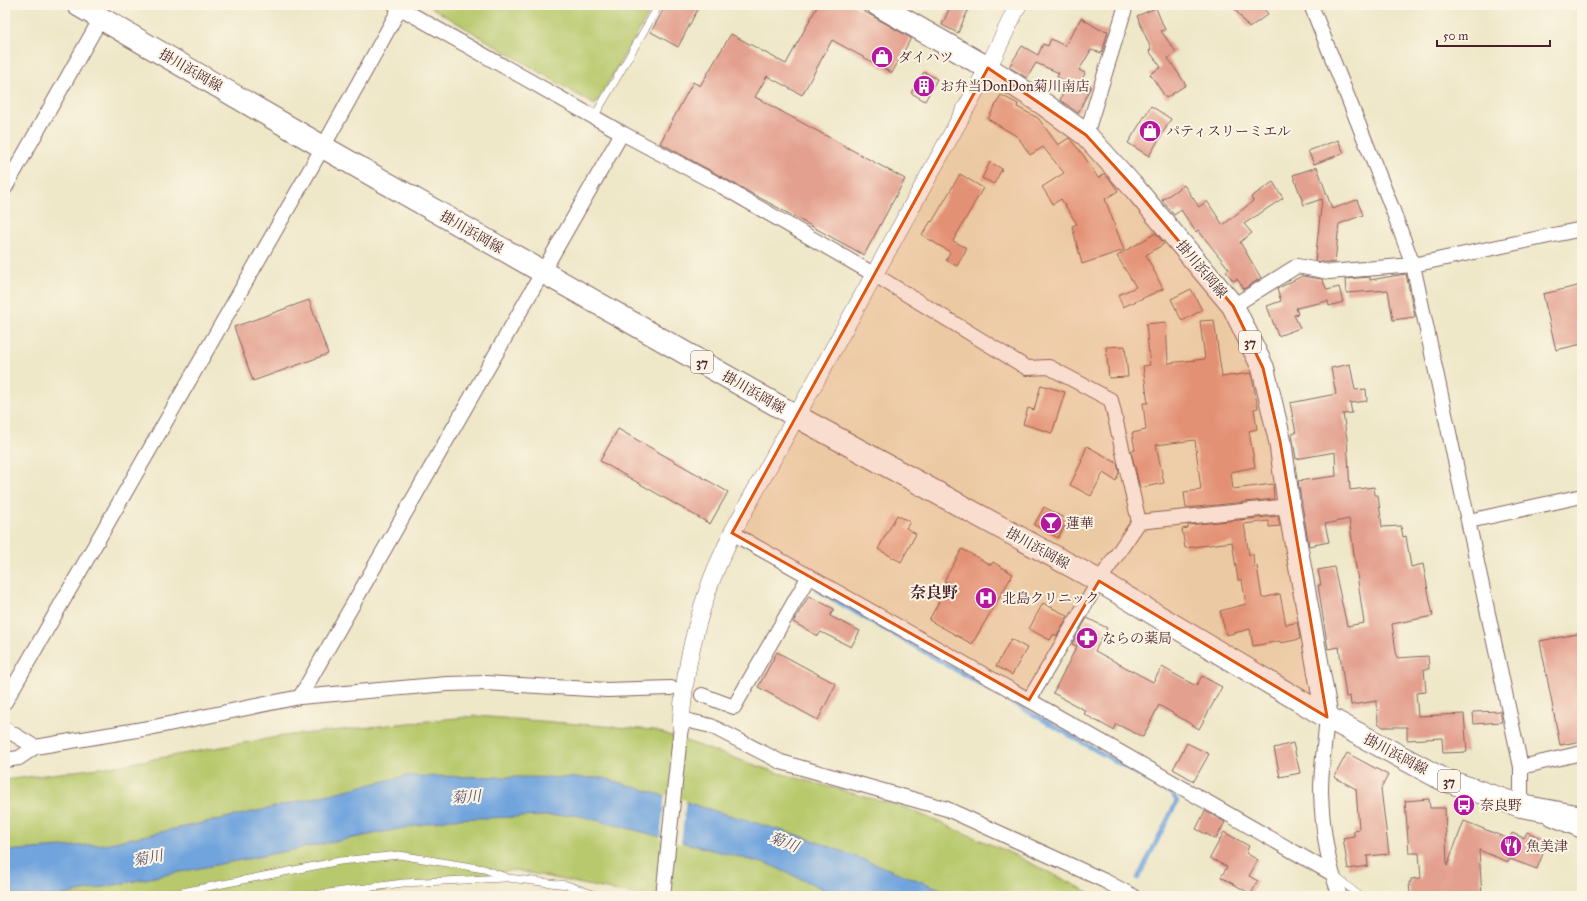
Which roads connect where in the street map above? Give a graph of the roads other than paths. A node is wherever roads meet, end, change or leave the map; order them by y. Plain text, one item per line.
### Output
1 (78, 5) edge
2 (659, 5) edge
3 (878, 5) edge
4 (1018, 5) edge
5 (1126, 5) edge
6 (1311, 5) edge
7 (398, 6) edge
8 (101, 18) junction
9 (988, 68) junction
10 (594, 117) junction
11 (622, 133) junction
12 (1086, 135) junction
13 (323, 147) junction
14 (5, 188) edge
15 (1582, 229) edge
16 (1413, 265) junction
17 (543, 272) junction
18 (875, 275) junction
19 (1233, 306) junction
20 (796, 416) junction
21 (1582, 496) edge
22 (1289, 506) junction
23 (1469, 521) junction
24 (1139, 522) junction
25 (732, 534) junction
26 (809, 576) junction
27 (1099, 581) junction
28 (671, 688) dead end
29 (702, 695) dead end
30 (300, 697) junction
31 (1029, 700) junction
32 (5, 702) edge
33 (1327, 717) junction
34 (681, 722) junction
35 (5, 729) edge
36 (35, 747) junction
37 (1582, 753) edge
38 (5, 760) edge
39 (1521, 766) junction
40 (1521, 806) junction
41 (1582, 817) edge
42 (1582, 831) edge
43 (1332, 873) junction
44 (508, 878) junction
45 (162, 896) edge
46 (306, 896) edge
47 (598, 896) edge
48 (663, 896) edge
49 (1132, 896) edge
50 (1340, 896) edge
51 (1360, 896) edge

1 - 8 main road, 掛川浜岡線 / 37
2 - 10 lane
3 - 9 main road, 掛川浜岡線 / 37
4 - 9 street
5 - 12 street
6 - 16 street
7 - 10 street
7 - 13 street
8 - 13 main road, 掛川浜岡線 / 37
8 - 14 street
9 - 12 main road, 掛川浜岡線 / 37
9 - 18 street
10 - 11 street
11 - 17 street
11 - 18 street
12 - 19 main road, 掛川浜岡線 / 37
13 - 17 main road, 掛川浜岡線 / 37
13 - 32 street
15 - 16 street
16 - 19 street
16 - 23 street
17 - 20 main road, 掛川浜岡線 / 37
17 - 30 street
18 - 20 street
18 - 24 street
19 - 22 main road, 掛川浜岡線 / 37
20 - 25 street
20 - 27 main road, 掛川浜岡線 / 37
21 - 23 street
22 - 24 street
22 - 33 main road, 掛川浜岡線 / 37
23 - 39 street
24 - 27 street
25 - 26 street
25 - 34 street
26 - 29 street
26 - 31 street
27 - 31 street
27 - 33 main road, 掛川浜岡線 / 37
28 - 30 street
30 - 36 street
31 - 43 street
33 - 40 main road, 掛川浜岡線 / 37
33 - 43 street
34 - 48 street
34 - 49 street
35 - 36 street
36 - 38 street
37 - 39 street
39 - 40 street
40 - 41 main road, 掛川浜岡線 / 37
40 - 42 street
43 - 50 street
43 - 51 lane
44 - 45 lane
44 - 46 lane
44 - 47 lane

